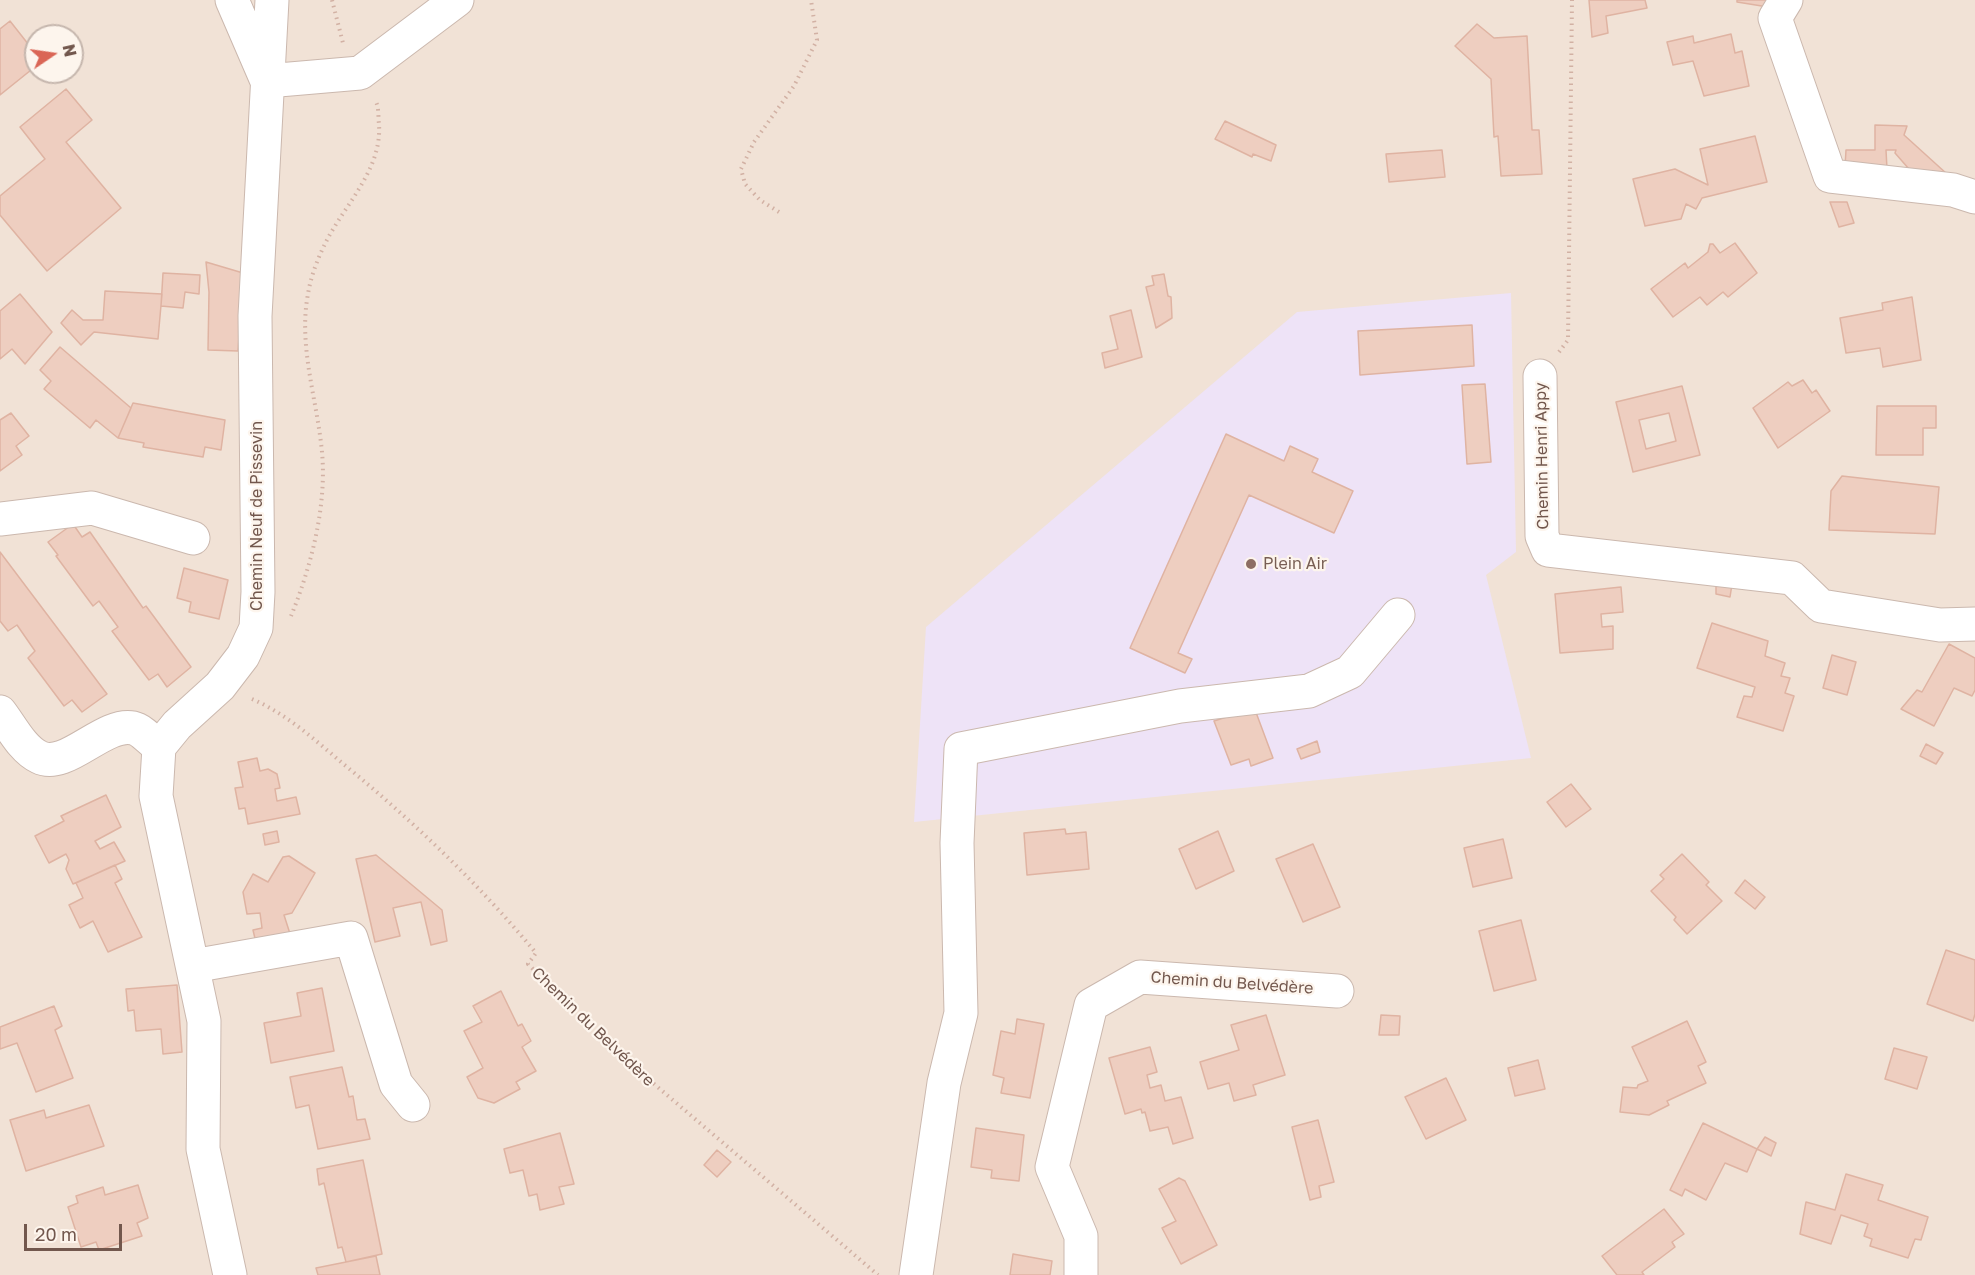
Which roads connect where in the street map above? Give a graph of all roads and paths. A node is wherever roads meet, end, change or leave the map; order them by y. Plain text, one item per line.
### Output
1 (232, 0) edge
2 (272, 0) edge
3 (332, 0) edge
4 (457, 0) edge
5 (811, 0) edge
6 (1572, 0) edge
7 (1786, 0) edge
8 (360, 73) junction
9 (267, 81) junction
10 (1975, 197) edge
11 (779, 212) dead end
12 (1540, 376) joint
13 (0, 519) edge
14 (193, 538) dead end
15 (1398, 615) dead end
16 (288, 624) dead end
17 (1975, 624) edge
18 (220, 686) junction
19 (0, 712) edge
20 (159, 747) junction
21 (193, 966) junction
22 (1337, 991) dead end
23 (413, 1105) dead end
24 (230, 1275) edge
25 (878, 1275) edge
26 (916, 1275) edge
27 (1081, 1275) edge

1 - 9 street
2 - 9 street, Chemin Neuf de Pissevin
3 - 8 path
4 - 8 street
5 - 11 path
6 - 12 path, Chemin Henri Appy
7 - 10 street
8 - 9 street
8 - 16 path
9 - 18 street, Chemin Neuf de Pissevin
12 - 17 street, Chemin Henri Appy
13 - 14 street
15 - 26 street
18 - 20 street, Chemin Neuf de Pissevin
18 - 25 path, Chemin du Belvédère
19 - 20 street
20 - 21 street
21 - 23 street
21 - 24 street
22 - 27 street, Chemin du Belvédère

